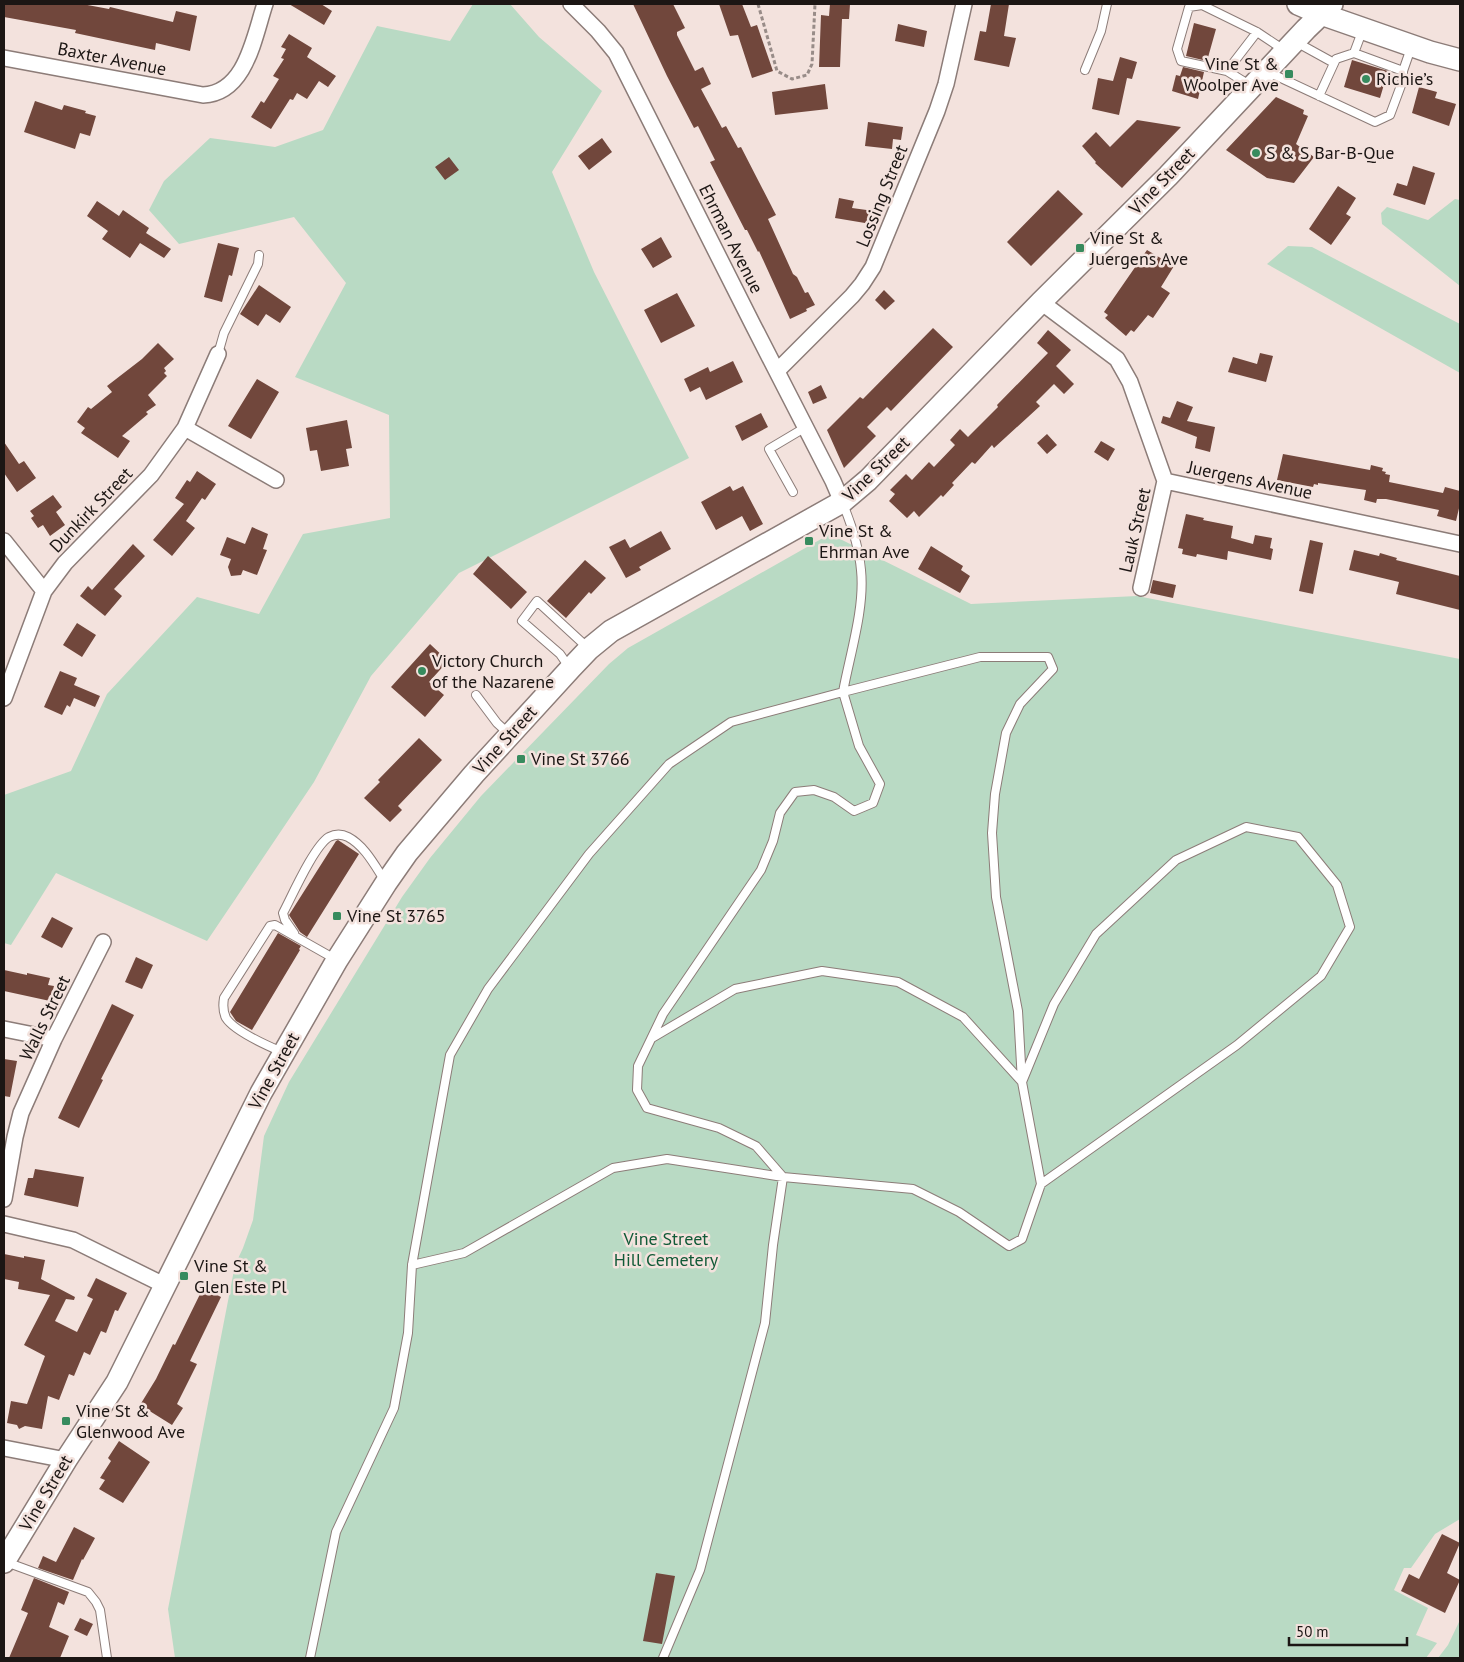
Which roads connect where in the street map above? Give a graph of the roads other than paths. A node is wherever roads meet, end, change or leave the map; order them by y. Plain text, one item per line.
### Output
1 (265, 4) edge
2 (571, 4) edge
3 (964, 4) edge
4 (1107, 4) edge
5 (1298, 4) edge
6 (1203, 5) edge
7 (1327, 9) edge
8 (1363, 28) junction
9 (1257, 32) junction
10 (1290, 46) junction
11 (1411, 46) junction
12 (1354, 53) junction
13 (4, 58) edge
14 (1460, 60) edge
15 (1334, 63) junction
16 (1085, 70) dead end
17 (1227, 71) junction
18 (1403, 71) junction
19 (1267, 72) junction
20 (1252, 87) junction
21 (1319, 96) junction
22 (260, 255) dead end
23 (1041, 302) junction
24 (218, 354) joint
25 (777, 371) junction
26 (806, 427) junction
27 (185, 428) junction
28 (276, 480) dead end
29 (1165, 481) junction
30 (793, 492) dead end
31 (842, 502) junction
32 (4, 541) edge
33 (1460, 544) edge
34 (1141, 588) dead end
35 (44, 591) junction
36 (589, 649) junction
37 (570, 668) junction
38 (843, 692) junction
39 (476, 694) dead end
40 (4, 698) edge
41 (510, 734) junction
42 (386, 883) junction
43 (298, 938) junction
44 (103, 942) dead end
45 (337, 960) junction
46 (4, 1029) edge
47 (651, 1038) junction
48 (54, 1039) junction
49 (284, 1053) junction
50 (1022, 1082) junction
51 (783, 1177) junction
52 (1041, 1184) junction
53 (4, 1198) edge
54 (4, 1224) edge
55 (412, 1264) junction
56 (164, 1285) junction
57 (4, 1448) edge
58 (66, 1460) junction
59 (4, 1562) edge
60 (107, 1658) edge
61 (310, 1658) edge
62 (663, 1658) edge

1 - 13 street, Baxter Avenue
2 - 25 street, Ehrman Avenue
3 - 25 street, Lossing Street
4 - 16 lane
5 - 7 main road
6 - 9 lane
6 - 17 lane
7 - 8 main road
7 - 10 main road, Vine Street
8 - 11 main road
8 - 12 lane
9 - 10 lane
9 - 17 lane
10 - 15 lane
10 - 19 main road, Vine Street
11 - 14 main road
11 - 18 lane
12 - 15 lane
12 - 18 lane
15 - 21 lane
17 - 20 lane
18 - 21 lane
19 - 20 main road, Vine Street
19 - 21 lane
20 - 23 main road, Vine Street
22 - 24 lane
23 - 29 street, Juergens Avenue
23 - 31 main road, Vine Street
24 - 27 street, Dunkirk Street
25 - 26 street, Ehrman Avenue
26 - 30 lane
26 - 31 street, Ehrman Avenue
27 - 28 street
27 - 35 street, Dunkirk Street
29 - 33 street, Juergens Avenue
29 - 34 street, Lauk Street
31 - 36 main road, Vine Street
31 - 38 lane
32 - 35 street
35 - 40 street, Dunkirk Street
36 - 37 main road, Vine Street
36 - 37 lane
37 - 41 main road, Vine Street
38 - 47 lane
38 - 50 lane
38 - 55 lane
39 - 41 lane
41 - 42 main road, Vine Street
42 - 43 lane
42 - 45 main road, Vine Street
43 - 45 lane
43 - 49 lane
44 - 48 street, Walls Street
45 - 49 main road, Vine Street
46 - 48 street
47 - 50 lane
47 - 51 lane
48 - 53 street, Walls Street
49 - 56 main road, Vine Street
50 - 52 lane
50 - 52 lane
51 - 52 lane
51 - 55 lane
51 - 62 lane
54 - 56 street
55 - 61 lane
56 - 58 main road, Vine Street
57 - 58 street
58 - 59 main road, Vine Street
59 - 60 lane

